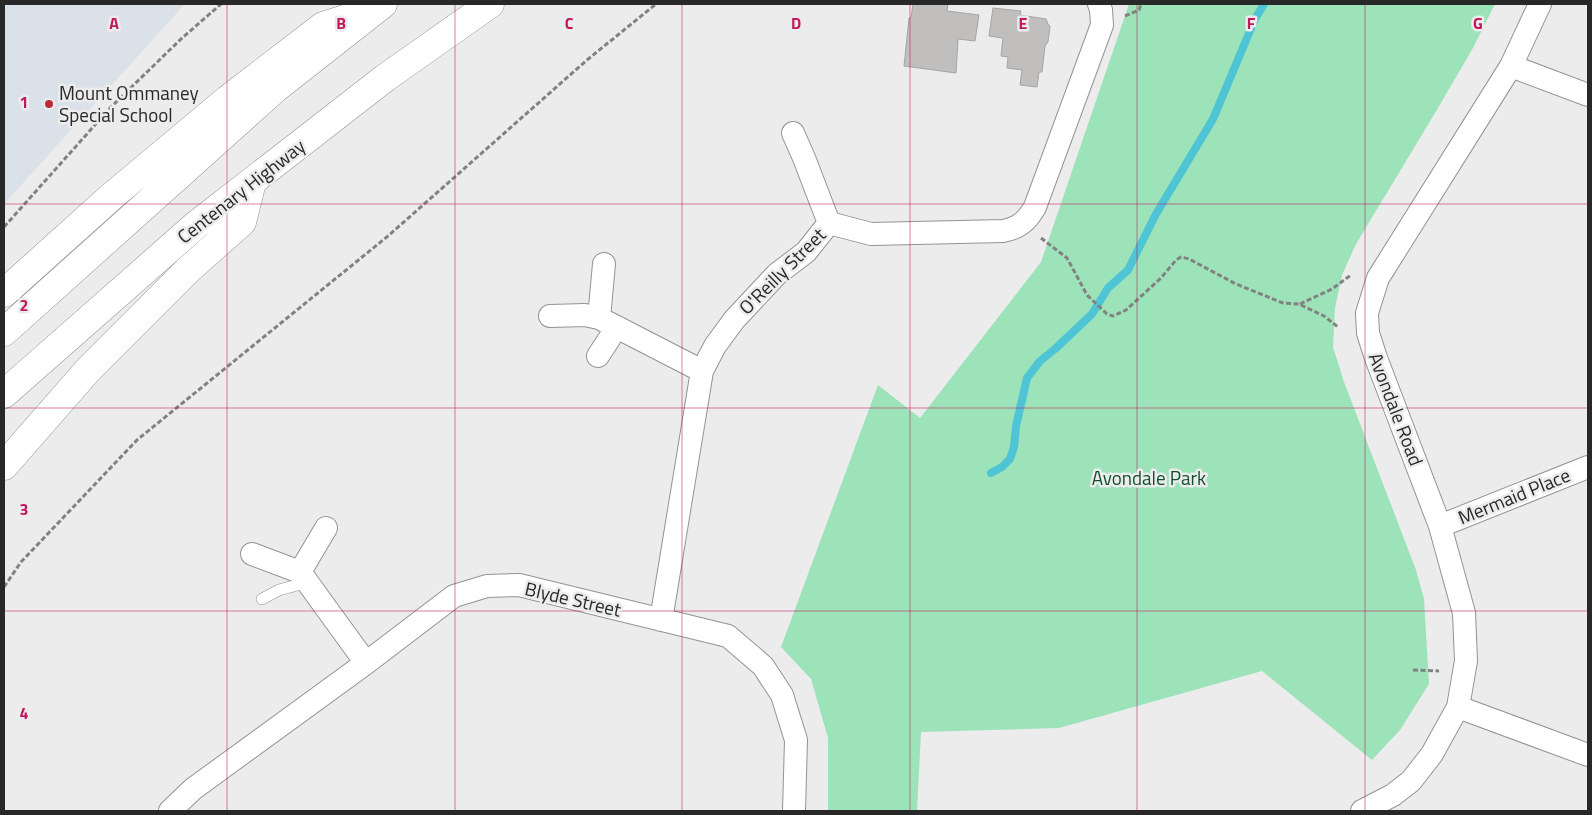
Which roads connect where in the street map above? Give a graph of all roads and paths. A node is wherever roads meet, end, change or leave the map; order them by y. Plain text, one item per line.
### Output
1 (221, 4) edge
2 (490, 4) edge
3 (656, 4) edge
4 (1099, 4) edge
5 (1540, 4) edge
6 (380, 6) edge
7 (1512, 66) junction
8 (1588, 95) edge
9 (793, 133) dead end
10 (252, 182) junction
11 (829, 223) junction
12 (1022, 224) junction
13 (4, 227) edge
14 (604, 264) dead end
15 (1351, 275) dead end
16 (4, 293) edge
17 (1299, 304) junction
18 (550, 316) dead end
19 (608, 323) junction
20 (1338, 327) dead end
21 (4, 332) edge
22 (598, 356) dead end
23 (702, 371) junction
24 (4, 394) edge
25 (4, 466) edge
26 (1588, 467) edge
27 (1440, 526) junction
28 (326, 528) dead end
29 (252, 554) dead end
30 (304, 577) junction
31 (4, 587) edge
32 (262, 599) dead end
33 (662, 620) junction
34 (366, 663) junction
35 (1413, 670) dead end
36 (1439, 671) dead end
37 (1458, 707) junction
38 (1588, 755) edge
39 (170, 811) edge
40 (794, 811) edge
41 (1362, 811) edge

1 - 13 path
2 - 10 highway, Centenary Highway
3 - 31 path
4 - 12 street
5 - 7 street, Avondale Road
6 - 16 highway
6 - 21 highway
7 - 8 street
7 - 27 street, Avondale Road
9 - 11 street
10 - 24 highway, Centenary Highway
10 - 25 highway
11 - 12 street, O'Reilly Street
11 - 23 street, O'Reilly Street
12 - 17 path
14 - 19 street
15 - 17 path
17 - 20 path
18 - 19 street
19 - 22 street
19 - 23 street
23 - 33 street, O'Reilly Street
26 - 27 street, Mermaid Place
27 - 37 street, Avondale Road
28 - 30 street
29 - 30 street
30 - 32 lane
30 - 34 street
33 - 34 street, Blyde Street
33 - 40 street, Blyde Street
34 - 39 street, Blyde Street
35 - 36 path
37 - 38 street
37 - 41 street, Avondale Road

